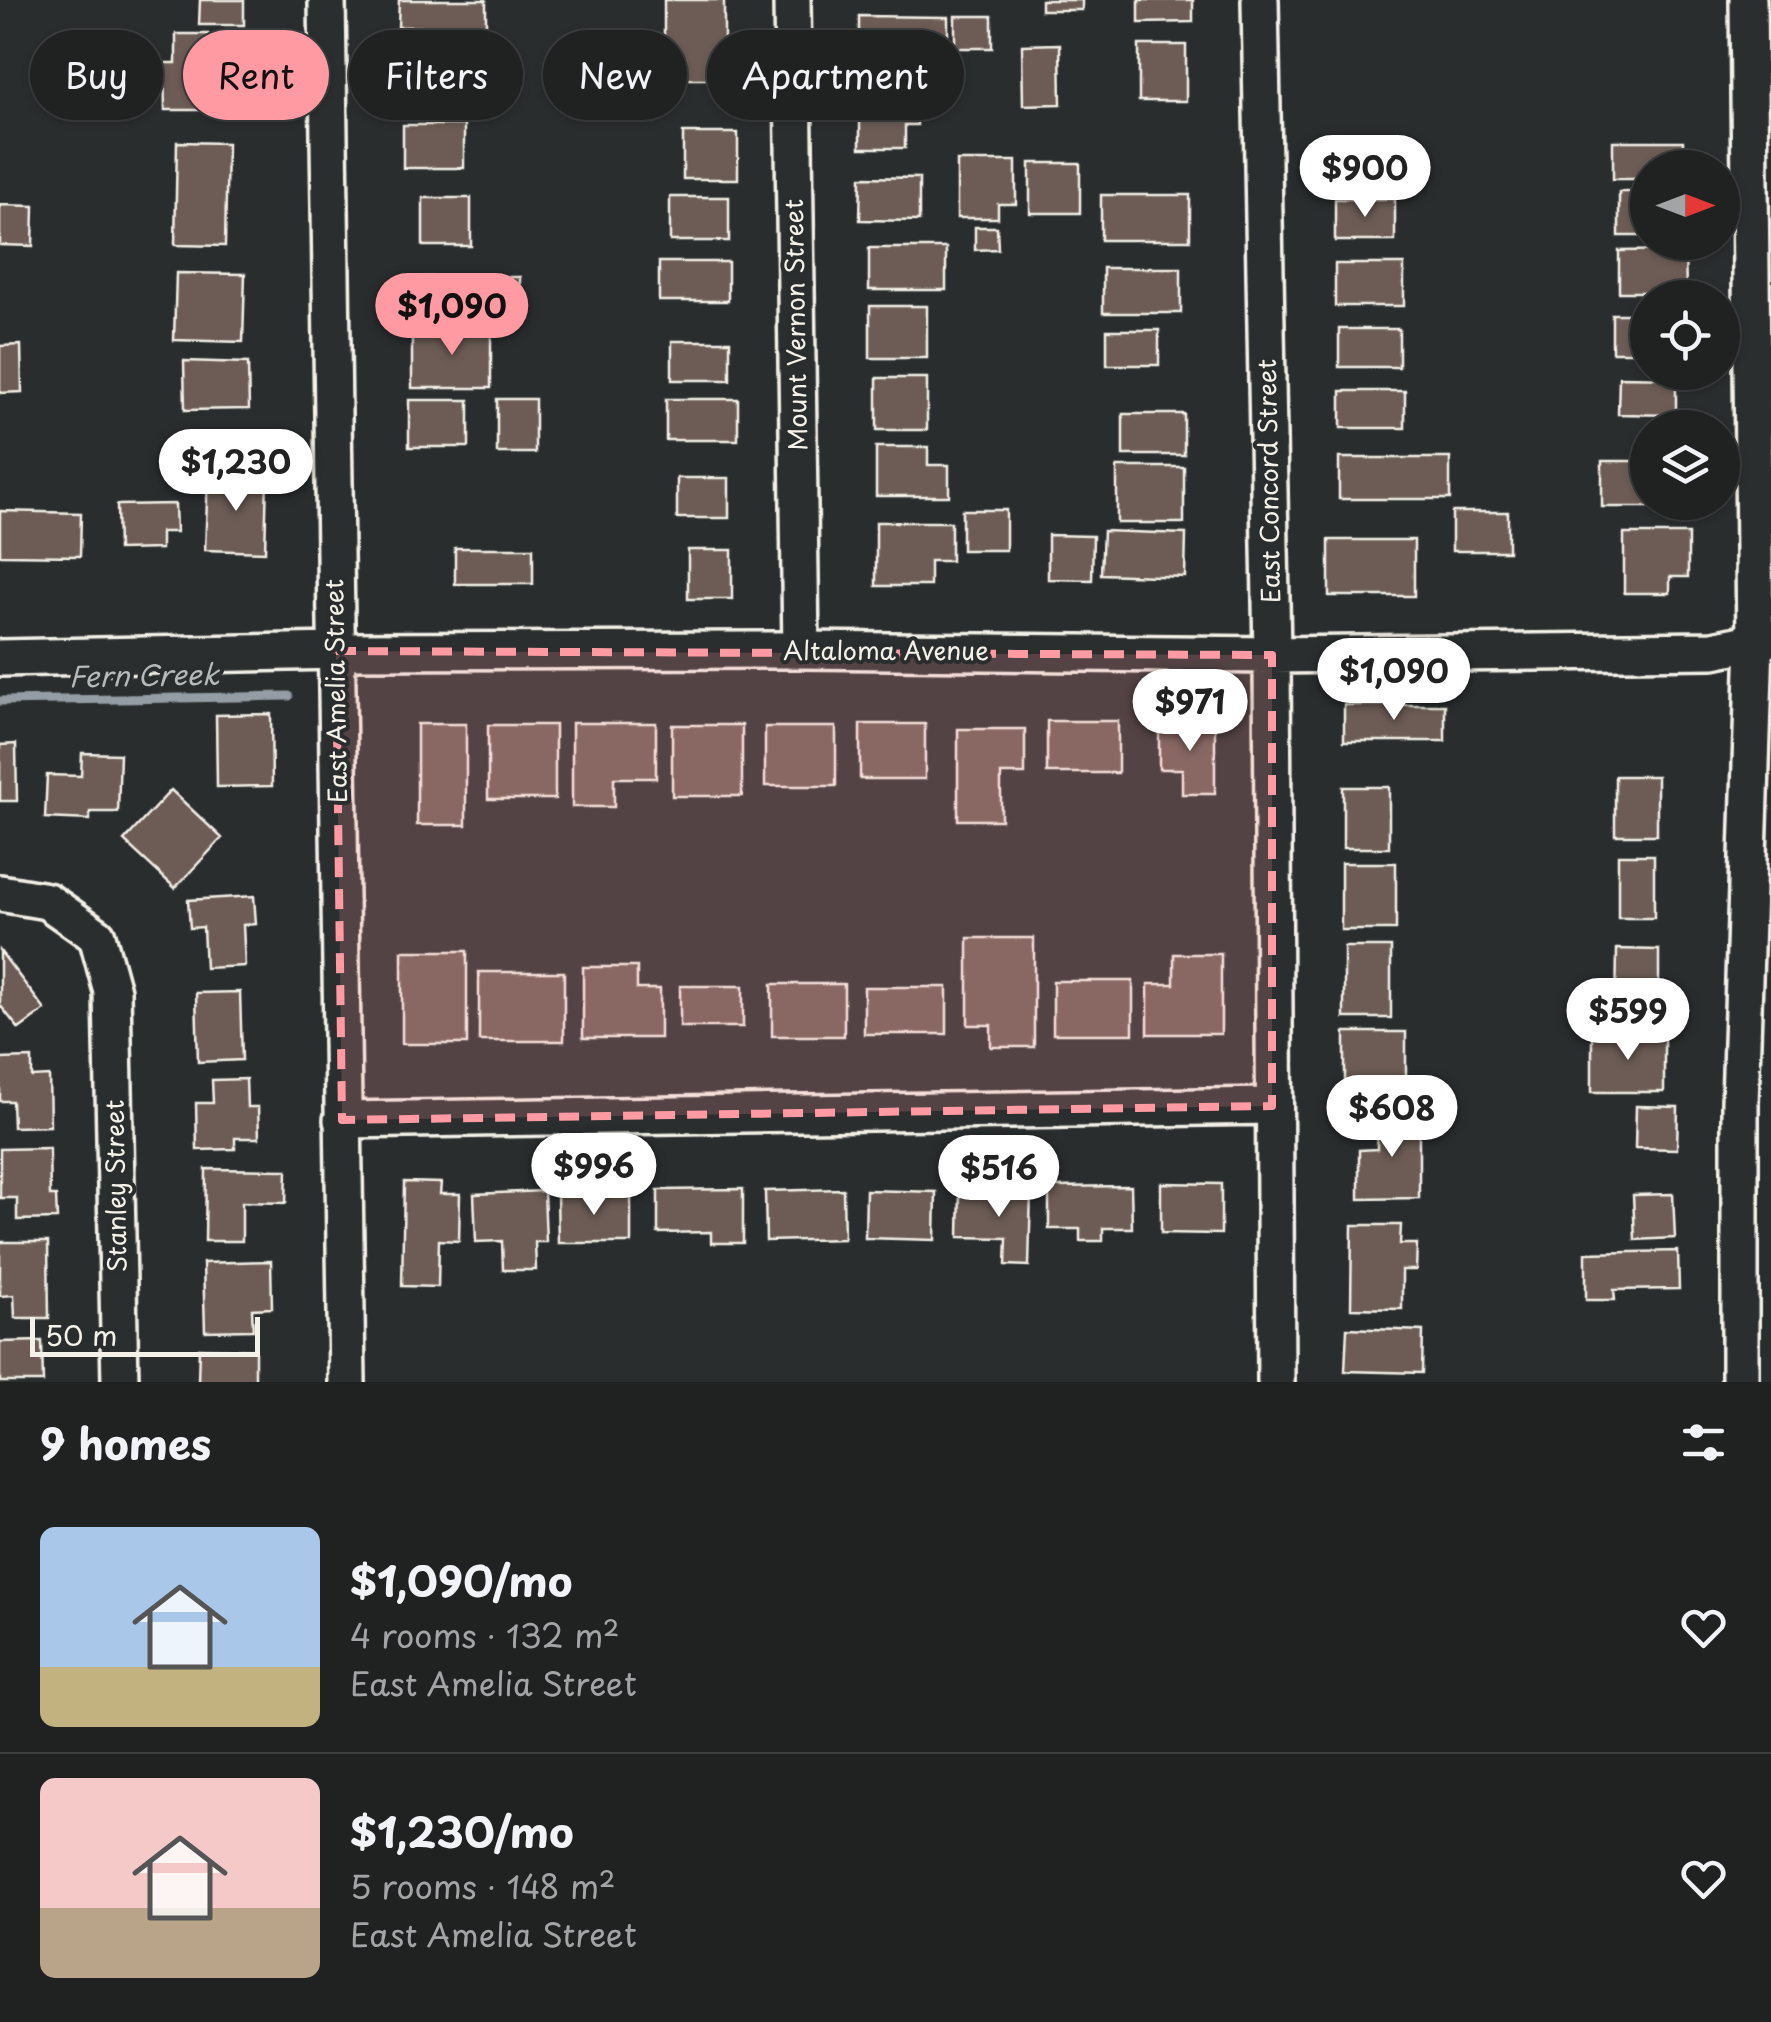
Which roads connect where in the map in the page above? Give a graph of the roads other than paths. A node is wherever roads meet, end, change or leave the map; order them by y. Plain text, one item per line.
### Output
1 (327, 0) edge
2 (792, 0) edge
3 (1260, 0) edge
4 (1748, 0) edge
5 (1761, 349) edge
6 (1763, 639) edge
7 (801, 650) junction
8 (336, 651) junction
9 (1272, 655) junction
10 (0, 658) edge
11 (1760, 838) edge
12 (0, 894) edge
13 (1758, 934) edge
14 (1272, 1106) junction
15 (342, 1120) junction
16 (1755, 1271) edge
17 (120, 1382) edge
18 (347, 1382) edge
19 (1276, 1382) edge
20 (1740, 1382) edge

1 - 8 street, East Amelia Street
2 - 7 street, Mount Vernon Street
3 - 9 street, East Concord Street
4 - 5 street
5 - 6 street
6 - 9 street, Altaloma Avenue
6 - 11 street
7 - 8 street, Altaloma Avenue
7 - 9 street, Altaloma Avenue
8 - 10 street, Altaloma Avenue
8 - 15 street, East Amelia Street
9 - 14 street, East Concord Street
11 - 13 street
12 - 17 street, Stanley Street
13 - 16 street
14 - 15 street
14 - 19 street, East Concord Street
15 - 18 street, East Amelia Street
16 - 20 street

